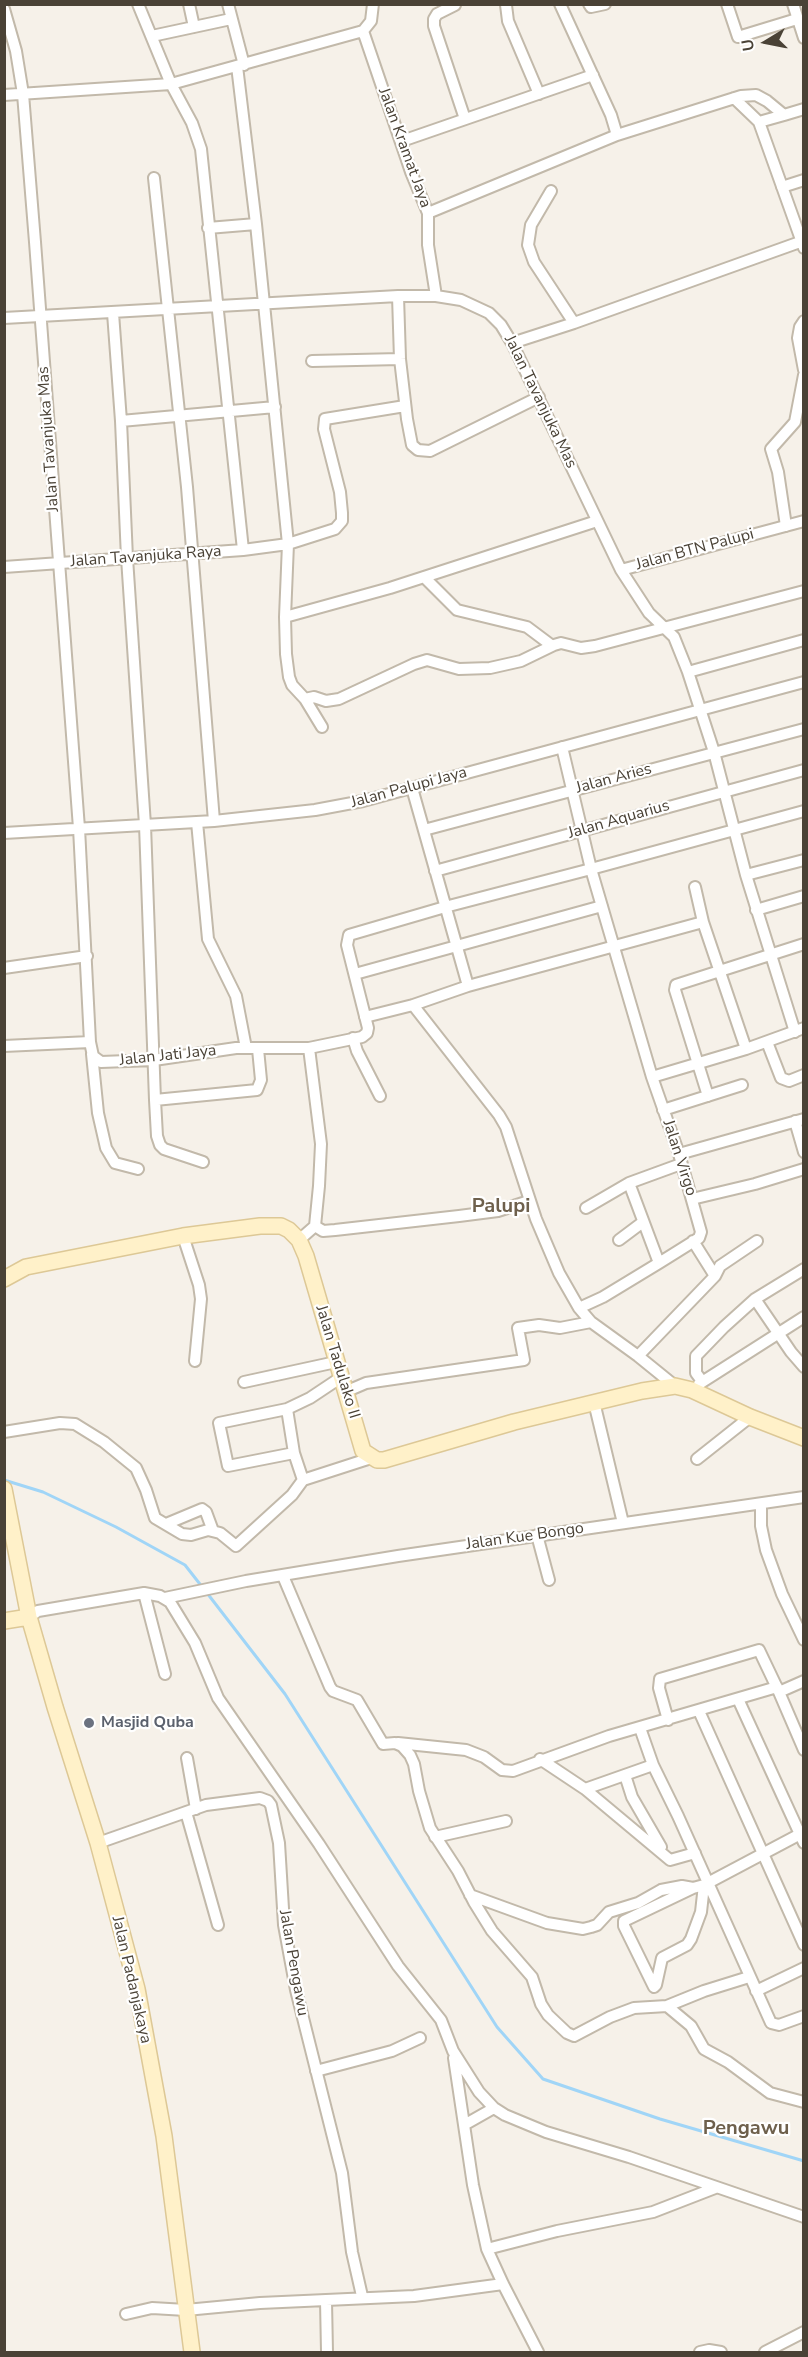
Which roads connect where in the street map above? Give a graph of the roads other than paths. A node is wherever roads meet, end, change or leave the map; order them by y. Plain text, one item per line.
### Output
1 (138, 4) edge
2 (189, 4) edge
3 (228, 4) edge
4 (373, 4) edge
5 (506, 4) edge
6 (560, 4) edge
7 (589, 4) edge
8 (605, 4) edge
9 (727, 4) edge
10 (793, 4) edge
11 (455, 5) edge
12 (4, 9) edge
13 (231, 19) junction
14 (797, 19) junction
15 (194, 27) junction
16 (363, 31) junction
17 (152, 36) junction
18 (804, 38) edge
19 (240, 65) junction
20 (593, 75) junction
21 (171, 84) junction
22 (23, 94) junction
23 (539, 94) junction
24 (4, 95) edge
25 (734, 98) junction
26 (804, 109) edge
27 (784, 115) junction
28 (465, 119) junction
29 (759, 122) junction
30 (616, 135) junction
31 (402, 141) junction
32 (154, 178) dead end
33 (804, 180) edge
34 (782, 187) junction
35 (551, 191) dead end
36 (428, 213) junction
37 (256, 224) junction
38 (208, 228) junction
39 (802, 245) edge
40 (398, 296) junction
41 (436, 296) junction
42 (264, 303) junction
43 (216, 304) junction
44 (168, 309) junction
45 (113, 313) junction
46 (40, 315) junction
47 (4, 318) edge
48 (804, 321) edge
49 (574, 323) junction
50 (512, 343) junction
51 (400, 358) junction
52 (312, 361) dead end
53 (804, 370) edge
54 (804, 375) edge
55 (539, 397) junction
56 (405, 406) junction
57 (275, 407) junction
58 (227, 410) junction
59 (180, 416) junction
60 (121, 421) junction
61 (597, 521) junction
62 (803, 524) edge
63 (786, 526) junction
64 (288, 544) junction
65 (243, 550) junction
66 (192, 553) junction
67 (126, 558) junction
68 (58, 562) junction
69 (4, 567) edge
70 (621, 570) junction
71 (424, 577) junction
72 (804, 591) edge
73 (285, 617) junction
74 (663, 627) junction
75 (804, 640) edge
76 (551, 645) junction
77 (688, 672) junction
78 (804, 682) edge
79 (305, 699) junction
80 (699, 710) junction
81 (322, 727) dead end
82 (804, 729) edge
83 (562, 747) junction
84 (714, 752) junction
85 (804, 770) edge
86 (412, 788) junction
87 (572, 790) junction
88 (724, 791) junction
89 (804, 811) edge
90 (214, 821) junction
91 (197, 822) junction
92 (145, 825) junction
93 (79, 828) junction
94 (734, 829) junction
95 (424, 830) junction
96 (583, 830) junction
97 (4, 833) edge
98 (804, 860) edge
99 (591, 869) junction
100 (435, 871) junction
101 (746, 875) junction
102 (695, 887) dead end
103 (804, 896) edge
104 (602, 906) junction
105 (445, 907) junction
106 (756, 910) junction
107 (704, 922) junction
108 (804, 944) edge
109 (455, 945) junction
110 (613, 945) junction
111 (87, 956) junction
112 (770, 956) junction
113 (4, 968) edge
114 (719, 971) junction
115 (355, 974) junction
116 (468, 986) junction
117 (413, 1005) junction
118 (365, 1017) junction
119 (799, 1030) edge
120 (353, 1038) junction
121 (767, 1042) junction
122 (4, 1046) edge
123 (91, 1048) junction
124 (246, 1048) junction
125 (309, 1048) junction
126 (258, 1049) junction
127 (746, 1049) junction
128 (154, 1060) junction
129 (698, 1065) junction
130 (804, 1075) edge
131 (652, 1077) junction
132 (742, 1085) dead end
133 (380, 1096) dead end
134 (708, 1096) junction
135 (155, 1100) junction
136 (663, 1110) junction
137 (799, 1120) edge
138 (804, 1152) edge
139 (680, 1159) junction
140 (203, 1162) dead end
141 (138, 1169) dead end
142 (804, 1169) edge
143 (629, 1182) junction
144 (692, 1199) junction
145 (529, 1201) junction
146 (586, 1208) dead end
147 (643, 1222) junction
148 (315, 1226) junction
149 (183, 1236) junction
150 (299, 1240) junction
151 (619, 1240) dead end
152 (757, 1241) dead end
153 (693, 1242) junction
154 (659, 1263) junction
155 (4, 1265) edge
156 (26, 1267) junction
157 (804, 1269) edge
158 (715, 1276) junction
159 (4, 1279) edge
160 (755, 1299) junction
161 (579, 1308) junction
162 (804, 1317) edge
163 (591, 1322) junction
164 (778, 1333) junction
165 (638, 1356) junction
166 (195, 1361) dead end
167 (336, 1362) junction
168 (804, 1367) edge
169 (244, 1382) dead end
170 (343, 1385) junction
171 (697, 1385) junction
172 (675, 1386) junction
173 (594, 1402) junction
174 (287, 1409) junction
175 (750, 1417) junction
176 (4, 1432) edge
177 (804, 1438) edge
178 (294, 1453) junction
179 (371, 1458) junction
180 (697, 1459) dead end
181 (303, 1480) junction
182 (4, 1489) edge
183 (804, 1497) edge
184 (761, 1504) junction
185 (623, 1523) junction
186 (166, 1524) junction
187 (213, 1530) junction
188 (537, 1535) junction
189 (283, 1576) junction
190 (549, 1580) dead end
191 (144, 1593) junction
192 (165, 1598) junction
193 (4, 1612) edge
194 (32, 1612) junction
195 (4, 1621) edge
196 (804, 1640) edge
197 (165, 1674) dead end
198 (804, 1681) edge
199 (778, 1689) junction
200 (738, 1699) junction
201 (699, 1711) junction
202 (668, 1720) junction
203 (640, 1728) junction
204 (395, 1743) junction
205 (804, 1750) edge
206 (186, 1758) dead end
207 (540, 1760) junction
208 (653, 1766) junction
209 (625, 1774) junction
210 (585, 1789) junction
211 (284, 1792) junction
212 (263, 1799) junction
213 (191, 1810) junction
214 (506, 1821) dead end
215 (802, 1836) edge
216 (435, 1837) junction
217 (98, 1843) junction
218 (695, 1853) junction
219 (763, 1853) junction
220 (666, 1855) junction
221 (701, 1885) junction
222 (470, 1895) junction
223 (218, 1925) dead end
224 (804, 1945) edge
225 (804, 1968) edge
226 (749, 1977) junction
227 (756, 1991) junction
228 (666, 2006) junction
229 (804, 2016) edge
230 (420, 2038) dead end
231 (453, 2052) junction
232 (316, 2071) junction
233 (804, 2102) edge
234 (494, 2108) junction
235 (464, 2125) junction
236 (715, 2188) junction
237 (804, 2217) edge
238 (487, 2249) junction
239 (503, 2284) junction
240 (362, 2296) junction
241 (326, 2301) junction
242 (186, 2310) junction
243 (126, 2314) dead end
244 (804, 2332) edge
245 (192, 2352) edge
246 (327, 2352) edge
247 (538, 2352) edge
248 (700, 2352) edge
249 (721, 2352) edge
250 (765, 2352) edge

1 - 17 street
2 - 15 street
3 - 13 street
4 - 16 street
5 - 23 street
6 - 20 street
7 - 8 street
9 - 14 street
10 - 14 street
11 - 28 street
12 - 22 street
13 - 15 street
13 - 19 street
14 - 18 street
15 - 17 street
16 - 19 street
16 - 31 street, Jalan Kramat Jaya
17 - 21 street
19 - 21 street
19 - 37 street
20 - 23 street
20 - 30 street
21 - 22 street
21 - 38 street
22 - 24 street
22 - 46 street
23 - 28 street
25 - 27 street
25 - 29 street
25 - 30 street
26 - 27 street
27 - 29 street
28 - 31 street
29 - 34 street
30 - 36 street
31 - 36 street, Jalan Kramat Jaya
32 - 44 street
33 - 34 street
34 - 39 street
35 - 49 street
36 - 41 street, Jalan Kramat Jaya
37 - 38 street
37 - 42 street
38 - 43 street
39 - 49 street
40 - 41 street, Jalan Tavanjuka Mas
40 - 42 street, Jalan Tavanjuka Mas
40 - 51 street
41 - 50 street, Jalan Tavanjuka Mas
42 - 43 street, Jalan Tavanjuka Mas
42 - 57 street
43 - 44 street, Jalan Tavanjuka Mas
43 - 58 street
44 - 45 street, Jalan Tavanjuka Mas
44 - 59 street
45 - 46 street, Jalan Tavanjuka Mas
45 - 60 street
46 - 47 street, Jalan Tavanjuka Mas
46 - 68 street, Jalan Tavanjuka Mas
48 - 53 street
49 - 50 street
50 - 55 street, Jalan Tavanjuka Mas
51 - 52 street
51 - 56 street
54 - 63 street
55 - 56 street
55 - 61 street, Jalan Tavanjuka Mas
56 - 64 street, Jalan Tavanjuka Raya
57 - 58 street
57 - 64 street
58 - 59 street
58 - 65 street
59 - 60 street
59 - 66 street
60 - 67 street
61 - 70 street, Jalan Tavanjuka Mas
61 - 71 street
62 - 63 street, Jalan BTN Palupi
63 - 70 street, Jalan BTN Palupi
64 - 65 street, Jalan Tavanjuka Raya
64 - 73 street
65 - 66 street, Jalan Tavanjuka Raya
66 - 67 street, Jalan Tavanjuka Raya
66 - 90 street
67 - 68 street, Jalan Tavanjuka Raya
67 - 92 street
68 - 69 street, Jalan Tavanjuka Raya
68 - 93 street, Jalan Tavanjuka Mas
70 - 74 street, Jalan BTN Palupi
71 - 73 street
71 - 76 street
72 - 74 street
73 - 79 street
74 - 76 street
74 - 77 street, Jalan BTN Palupi
75 - 77 street
76 - 79 street
77 - 80 street, Jalan BTN Palupi
78 - 80 street, Jalan Palupi Jaya
79 - 81 street
80 - 83 street, Jalan Palupi Jaya
80 - 84 street, Jalan BTN Palupi
82 - 84 street, Jalan Aries
83 - 86 street, Jalan Palupi Jaya
83 - 87 street, Jalan Virgo
84 - 87 street, Jalan Aries
84 - 88 street, Jalan BTN Palupi
85 - 88 street, Jalan Aquarius
86 - 90 street, Jalan Palupi Jaya
86 - 95 street
87 - 95 street, Jalan Aries
87 - 96 street, Jalan Virgo
88 - 94 street, Jalan BTN Palupi
88 - 96 street, Jalan Aquarius
89 - 94 street
90 - 91 street, Jalan Palupi Jaya
91 - 92 street, Jalan Palupi Jaya
91 - 124 street
92 - 93 street, Jalan Palupi Jaya
92 - 128 street
93 - 97 street, Jalan Palupi Jaya
93 - 111 street, Jalan Tavanjuka Mas
94 - 99 street
94 - 101 street, Jalan BTN Palupi
95 - 100 street
96 - 99 street, Jalan Virgo
96 - 100 street, Jalan Aquarius
98 - 101 street
99 - 104 street, Jalan Virgo
99 - 105 street
100 - 105 street
101 - 106 street, Jalan BTN Palupi
102 - 107 street
103 - 106 street
104 - 109 street
104 - 110 street, Jalan Virgo
105 - 109 street
105 - 115 street
106 - 112 street, Jalan BTN Palupi
107 - 110 street
107 - 114 street
108 - 112 street
109 - 115 street
109 - 116 street
110 - 116 street
110 - 131 street, Jalan Virgo
111 - 113 street
111 - 123 street, Jalan Tavanjuka Mas
112 - 114 street
112 - 119 street, Jalan BTN Palupi
114 - 127 street
114 - 129 street
115 - 118 street
116 - 117 street
117 - 118 street
117 - 145 street
118 - 120 street
119 - 121 street
120 - 125 street
120 - 133 street
121 - 127 street
121 - 130 street
122 - 123 street, Jalan Jati Jaya
123 - 128 street, Jalan Jati Jaya
123 - 141 street, Jalan Tavanjuka Mas
124 - 126 street, Jalan Jati Jaya
124 - 128 street, Jalan Jati Jaya
125 - 126 street, Jalan Jati Jaya
125 - 148 street
126 - 135 street
127 - 129 street
128 - 135 street
129 - 131 street
129 - 134 street
131 - 136 street, Jalan Virgo
132 - 134 street
134 - 136 street
135 - 140 street
136 - 139 street, Jalan Virgo
137 - 138 street
137 - 139 street
139 - 143 street
139 - 144 street, Jalan Virgo
142 - 144 street
143 - 146 street
143 - 147 street
144 - 153 street, Jalan Virgo
145 - 148 street
145 - 161 street
147 - 151 street
147 - 154 street
148 - 150 street
149 - 150 main road
149 - 156 main road
149 - 166 street
150 - 167 main road, Jalan Tadulako II
152 - 158 street
153 - 154 street
153 - 158 street
154 - 161 street
155 - 156 main road
156 - 159 main road
157 - 160 street
158 - 165 street
160 - 164 street
160 - 171 street
161 - 163 street
162 - 164 street
163 - 165 street
163 - 170 street
164 - 168 street
164 - 171 street
165 - 172 street
167 - 169 street
167 - 170 main road, Jalan Tadulako II
170 - 174 street
170 - 179 main road, Jalan Tadulako II
171 - 172 main road
171 - 175 main road
172 - 173 main road
173 - 179 main road
173 - 185 street
174 - 178 street
174 - 178 street
175 - 177 main road
175 - 180 street
176 - 186 street
178 - 181 street
179 - 181 street
181 - 187 street
182 - 194 main road, Jalan Padanjakaya
183 - 184 street, Jalan Kue Bongo
184 - 185 street, Jalan Kue Bongo
184 - 196 street
185 - 188 street, Jalan Kue Bongo
186 - 187 street
186 - 187 street
188 - 189 street, Jalan Kue Bongo
188 - 190 street
189 - 192 street, Jalan Kue Bongo
189 - 204 street
191 - 192 street
191 - 194 street
191 - 197 street
192 - 211 street
193 - 194 main road
194 - 195 main road
194 - 217 main road, Jalan Padanjakaya
198 - 199 street
199 - 200 street
199 - 202 street
199 - 205 street
200 - 201 street
200 - 215 street
201 - 202 street
201 - 219 street
202 - 203 street
203 - 207 street
203 - 208 street
204 - 207 street
204 - 216 street
206 - 213 street
207 - 210 street
208 - 209 street
208 - 218 street
209 - 210 street
209 - 220 street
210 - 220 street
211 - 212 street
211 - 231 street
212 - 213 street
212 - 232 street, Jalan Pengawu
213 - 217 street
213 - 223 street
214 - 216 street
215 - 219 street
216 - 222 street
217 - 242 main road, Jalan Padanjakaya
218 - 220 street
218 - 221 street
219 - 221 street
219 - 224 street
221 - 221 street
221 - 222 street
221 - 226 street
222 - 228 street
225 - 227 street
226 - 227 street
226 - 228 street
227 - 229 street
228 - 233 street
230 - 232 street
231 - 234 street
231 - 235 street
232 - 240 street, Jalan Pengawu
234 - 235 street
234 - 236 street
235 - 238 street
236 - 237 street
236 - 238 street
238 - 239 street
239 - 240 street
239 - 247 street
240 - 241 street
241 - 242 street
241 - 246 street
242 - 243 street
242 - 245 main road, Jalan Padanjakaya
244 - 250 street
248 - 249 street

